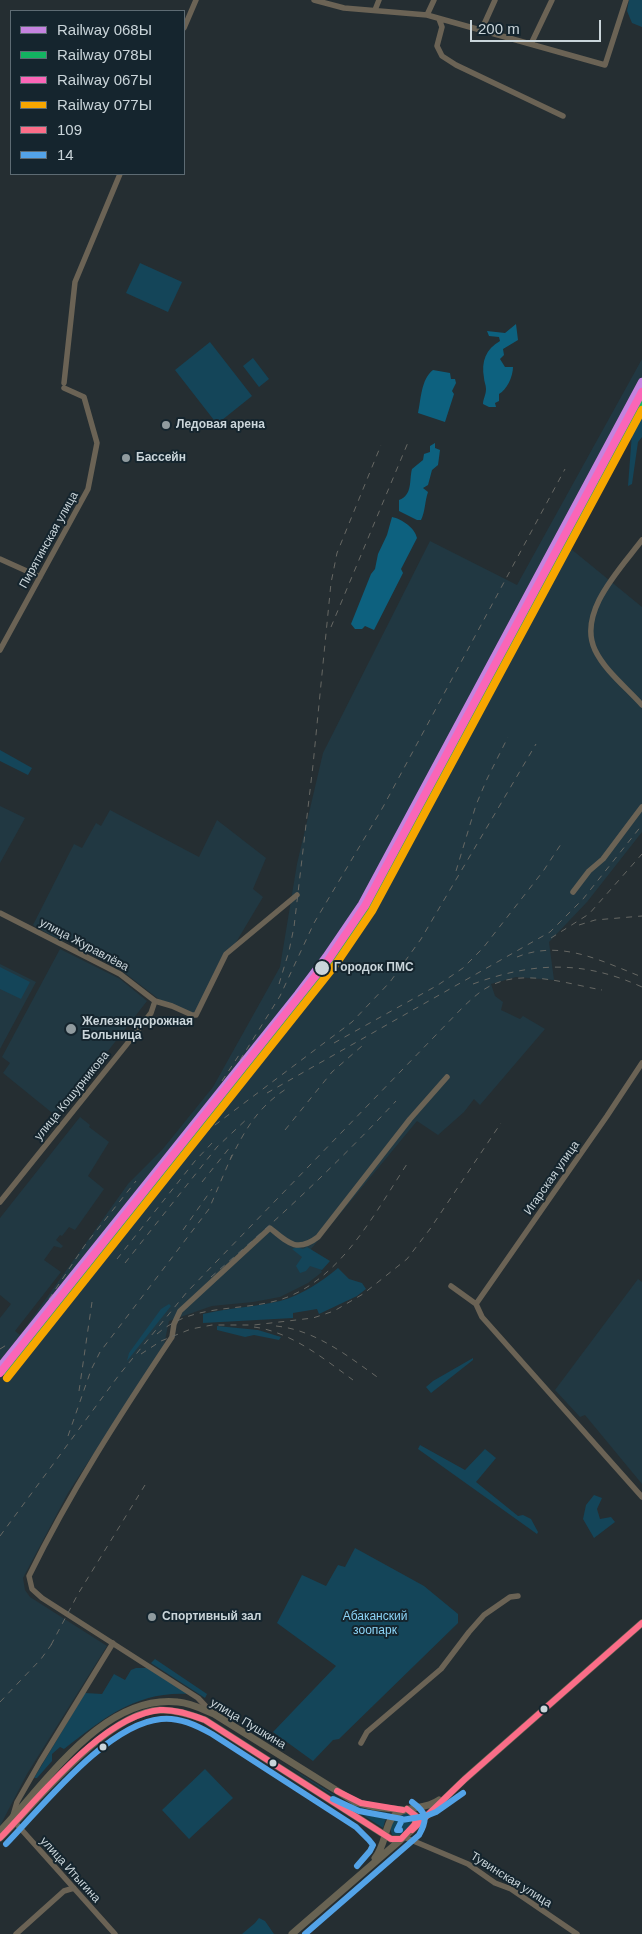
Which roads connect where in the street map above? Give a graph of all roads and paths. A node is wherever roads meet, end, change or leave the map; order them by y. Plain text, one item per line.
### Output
1 (196, 0) edge
2 (314, 0) edge
3 (379, 0) edge
4 (434, 0) edge
5 (495, 0) edge
6 (552, 0) edge
7 (626, 0) edge
8 (374, 10) junction
9 (427, 16) junction
10 (439, 19) junction
11 (185, 26) edge
12 (480, 30) junction
13 (531, 44) junction
14 (563, 116) dead end
15 (120, 175) edge
16 (642, 540) edge
17 (0, 559) edge
18 (40, 577) junction
19 (0, 650) edge
20 (642, 705) edge
21 (642, 807) edge
22 (573, 892) dead end
23 (297, 895) dead end
24 (0, 913) edge
25 (155, 1001) junction
26 (642, 1063) edge
27 (447, 1077) dead end
28 (0, 1202) edge
29 (451, 1286) dead end
30 (476, 1304) junction
31 (642, 1497) edge
32 (518, 1596) dead end
33 (642, 1623) edge
34 (113, 1643) junction
35 (214, 1714) junction
36 (361, 1743) dead end
37 (458, 1786) junction
38 (405, 1810) junction
39 (361, 1820) junction
40 (13, 1822) junction
41 (412, 1830) junction
42 (0, 1831) edge
43 (386, 1836) junction
44 (0, 1838) edge
45 (403, 1838) junction
46 (382, 1848) junction
47 (363, 1872) junction
48 (74, 1888) junction
49 (16, 1934) edge
50 (115, 1934) edge
51 (292, 1934) edge
52 (577, 1934) edge

1 - 11 street
2 - 8 street
3 - 8 street
4 - 9 street
5 - 12 street
6 - 13 street
7 - 13 street
8 - 9 street
9 - 10 street
10 - 12 street
10 - 14 street
12 - 13 street
15 - 18 street, Пирятинская улица
16 - 20 street
17 - 18 street
18 - 19 street, Пирятинская улица
21 - 22 street
23 - 25 street, улица Журавлёва
24 - 25 street, улица Журавлёва
25 - 28 street, улица Кошурникова
26 - 30 street, Игарская улица
27 - 34 street
29 - 30 street
30 - 31 street
32 - 36 street
33 - 37 main road
34 - 35 street
34 - 40 street
35 - 38 main road, улица Пушкина
35 - 40 main road, улица Пушкина
37 - 38 main road, улица Пушкина
37 - 41 main road
38 - 41 main road
38 - 43 main road
39 - 40 main road, улица Пушкина
39 - 43 main road, улица Пушкина
39 - 46 main road
40 - 42 main road, улица Пушкина
40 - 44 main road, улица Пушкина
40 - 48 street, улица Итыгина
41 - 45 main road
43 - 45 main road
43 - 46 main road
45 - 47 main road
45 - 52 street, Тувинская улица
46 - 47 main road
47 - 51 main road
48 - 49 street
48 - 50 street, улица Итыгина

